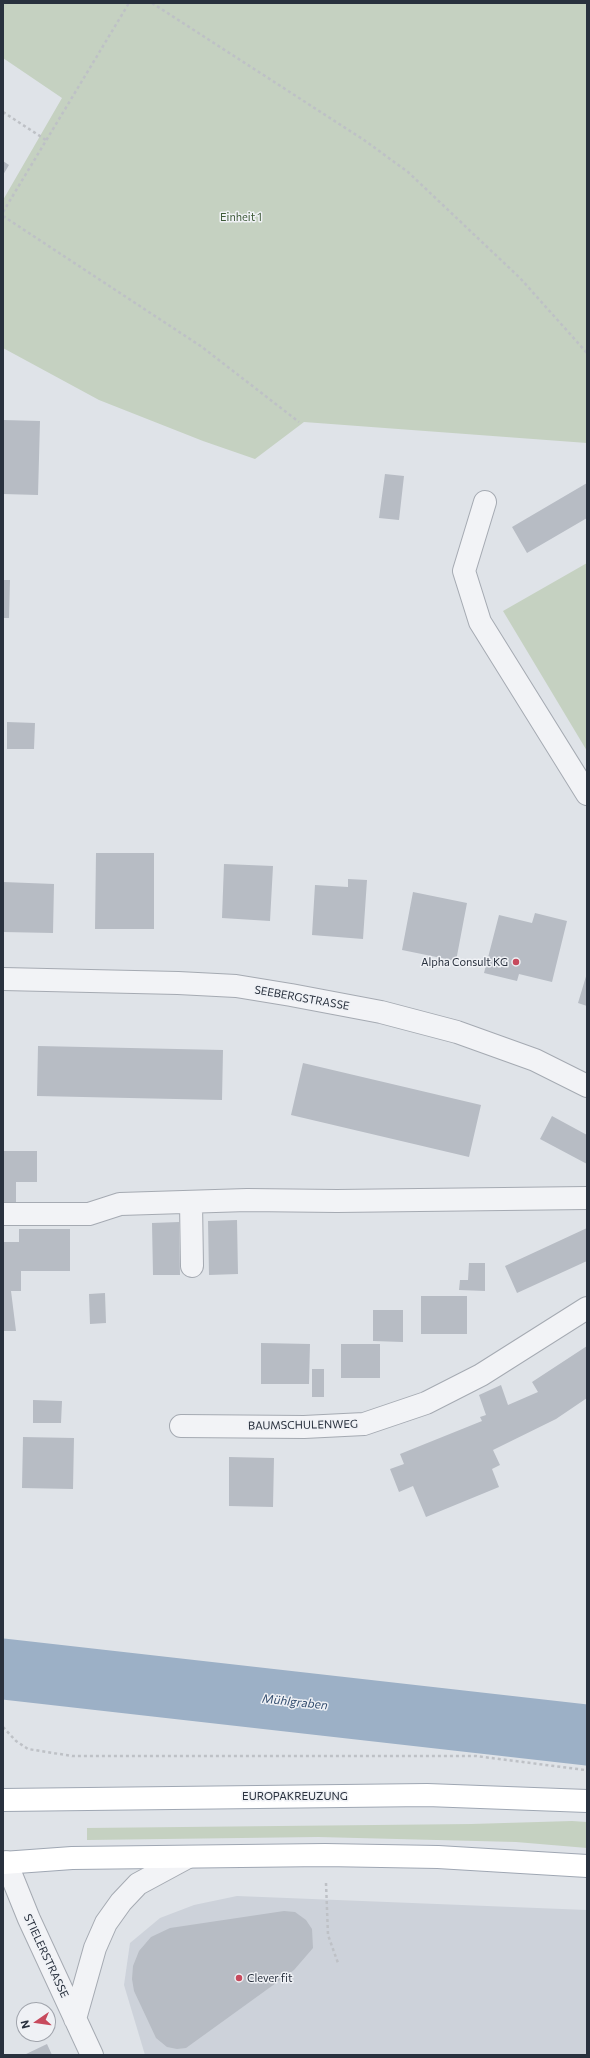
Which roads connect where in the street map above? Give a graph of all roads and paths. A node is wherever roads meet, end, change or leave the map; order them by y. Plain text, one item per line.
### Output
1 (129, 3) edge
2 (152, 3) edge
3 (3, 112) edge
4 (46, 140) junction
5 (3, 212) edge
6 (3, 216) edge
7 (587, 354) edge
8 (299, 422) dead end
9 (485, 502) dead end
10 (587, 794) edge
11 (3, 979) edge
12 (587, 1086) edge
13 (587, 1198) edge
14 (191, 1202) junction
15 (3, 1214) edge
16 (192, 1266) dead end
17 (587, 1308) edge
18 (181, 1426) dead end
19 (3, 1727) edge
20 (587, 1770) edge
21 (3, 1800) edge
22 (587, 1800) edge
23 (325, 1856) junction
24 (188, 1857) junction
25 (4, 1860) edge
26 (587, 1866) edge
27 (338, 1963) dead end
28 (75, 2019) junction
29 (92, 2055) edge

1 - 4 path
2 - 7 path
3 - 4 path
4 - 5 path
6 - 8 path
9 - 10 street
11 - 12 street, SEEBERGSTRASSE
13 - 14 street
14 - 15 street
14 - 16 street
17 - 18 street, BAUMSCHULENWEG
19 - 20 path
21 - 22 main road, EUROPAKREUZUNG
23 - 24 main road
23 - 26 main road
23 - 27 path
24 - 25 main road
24 - 28 street
25 - 28 street, STIELERSTRASSE
28 - 29 street, STIELERSTRASSE

